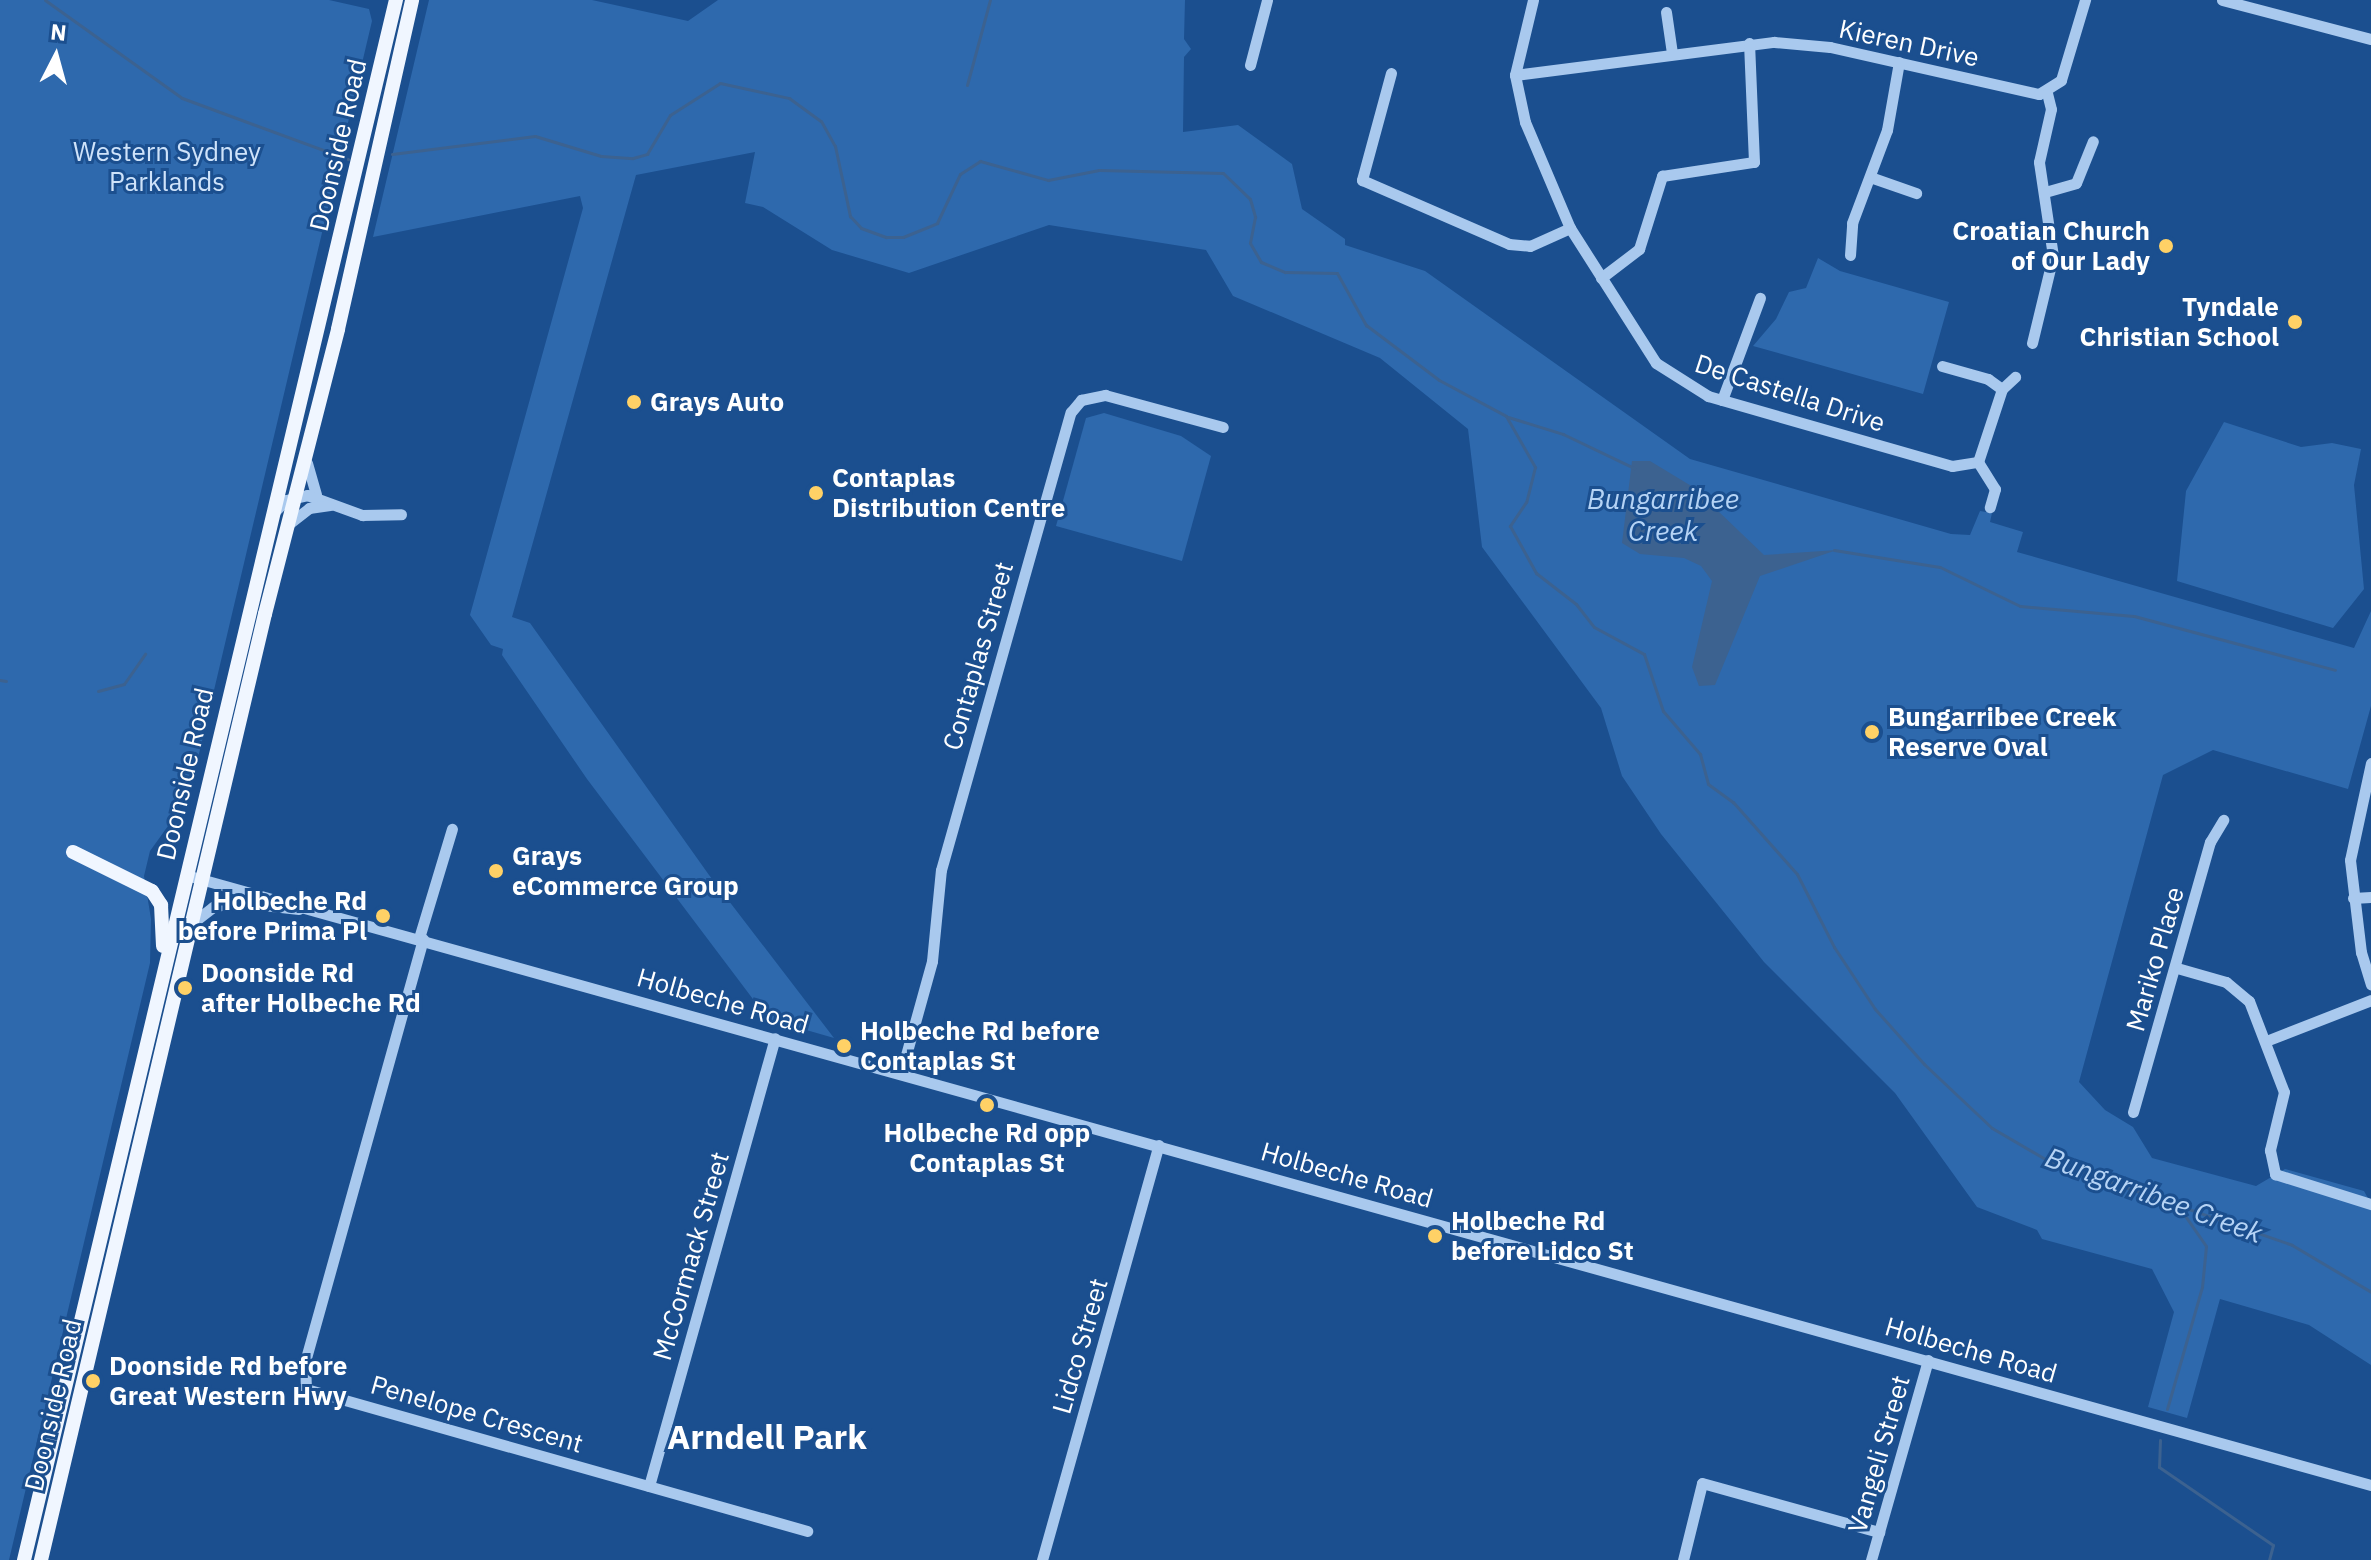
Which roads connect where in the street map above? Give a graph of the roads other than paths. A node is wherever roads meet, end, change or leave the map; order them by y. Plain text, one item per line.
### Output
1 (396, 0) edge
2 (412, 0) edge
3 (1267, 0) edge
4 (1533, 0) edge
5 (2085, 0) edge
6 (2222, 0) edge
7 (1666, 12) dead end
8 (2371, 39) edge
9 (1749, 43) junction
10 (1672, 53) junction
11 (1899, 62) junction
12 (1250, 65) dead end
13 (1391, 73) dead end
14 (1515, 75) junction
15 (2047, 93) junction
16 (2093, 141) dead end
17 (1870, 177) junction
18 (2045, 192) junction
19 (1916, 193) dead end
20 (1570, 228) junction
21 (1850, 255) dead end
22 (1601, 278) junction
23 (1760, 298) dead end
24 (2032, 343) dead end
25 (1942, 366) dead end
26 (2015, 377) dead end
27 (2002, 389) junction
28 (1722, 400) junction
29 (1223, 427) dead end
30 (306, 454) junction
31 (1978, 462) junction
32 (316, 495) junction
33 (294, 497) junction
34 (331, 505) junction
35 (1990, 507) dead end
36 (401, 514) dead end
37 (273, 515) junction
38 (287, 527) junction
39 (2371, 763) edge
40 (2223, 820) dead end
41 (452, 829) dead end
42 (73, 852) dead end
43 (186, 875) junction
44 (205, 879) junction
45 (2371, 897) edge
46 (2353, 898) junction
47 (311, 909) junction
48 (195, 921) junction
49 (421, 938) junction
50 (164, 962) junction
51 (2177, 968) junction
52 (2371, 984) edge
53 (2371, 1000) edge
54 (775, 1038) junction
55 (2266, 1041) junction
56 (901, 1073) junction
57 (2133, 1112) dead end
58 (1159, 1145) junction
59 (2371, 1204) edge
60 (1928, 1360) junction
61 (2371, 1485) edge
62 (649, 1486) junction
63 (807, 1531) dead end
64 (1879, 1532) junction
65 (24, 1560) edge
66 (41, 1560) edge
67 (1042, 1560) edge
68 (1683, 1560) edge
69 (1871, 1560) edge

1 - 37 main road, Doonside Road
2 - 30 main road, Doonside Road
3 - 12 street
4 - 14 street, De Castella Drive
5 - 15 street
6 - 8 street
7 - 10 street
9 - 10 street, Kieren Drive
9 - 11 street, Kieren Drive
9 - 22 street
10 - 14 street, Kieren Drive
11 - 15 street, Kieren Drive
11 - 17 street
13 - 20 street
14 - 20 street, De Castella Drive
15 - 18 street
16 - 18 street
17 - 19 street
17 - 21 street
18 - 24 street
20 - 22 street, De Castella Drive
22 - 28 street, De Castella Drive
23 - 28 street
25 - 27 street
26 - 27 street
27 - 31 street
28 - 31 street, De Castella Drive
29 - 56 street, Contaplas Street
30 - 32 street
30 - 33 main road, Doonside Road
31 - 35 street
32 - 33 street
32 - 34 street
33 - 37 street
33 - 38 main road, Doonside Road
34 - 36 street
34 - 38 street
37 - 43 main road, Doonside Road
38 - 44 main road, Doonside Road
39 - 46 street
40 - 51 street, Mariko Place
41 - 49 street
42 - 50 main road
43 - 44 street, Holbeche Road
43 - 50 main road, Doonside Road
44 - 47 street, Holbeche Road
44 - 48 main road, Doonside Road
45 - 46 street
46 - 52 street
47 - 48 street, Holbeche Road
47 - 49 street, Holbeche Road
48 - 66 main road, Doonside Road
49 - 54 street, Holbeche Road
49 - 62 street, Penelope Crescent
50 - 65 main road, Doonside Road
51 - 55 street
51 - 57 street, Mariko Place
53 - 55 street
54 - 56 street, Holbeche Road
54 - 62 street, McCormack Street
55 - 59 street
56 - 58 street, Holbeche Road
58 - 60 street, Holbeche Road
58 - 67 street, Lidco Street
60 - 61 street, Holbeche Road
60 - 64 street, Vangeli Street
62 - 63 street, Penelope Crescent
64 - 68 street
64 - 69 street, Vangeli Street

